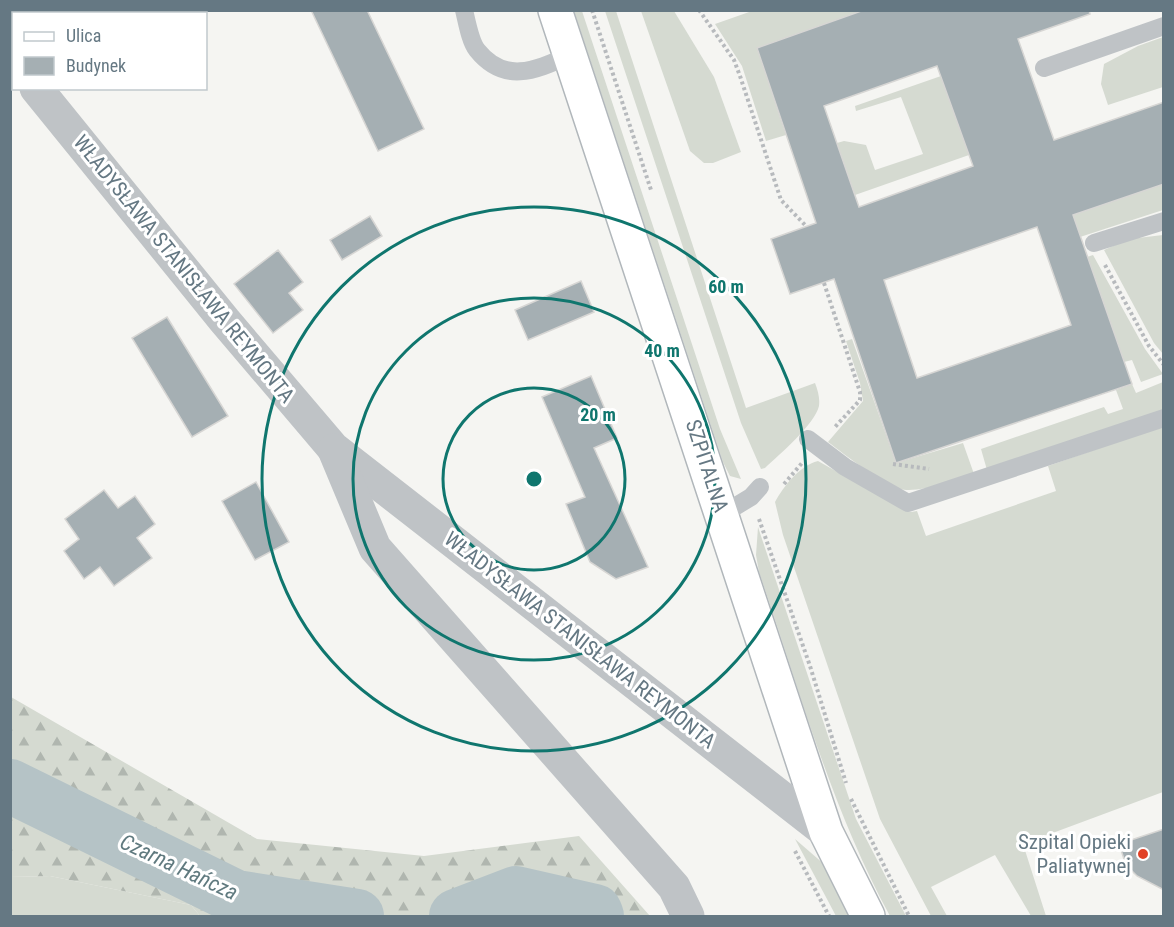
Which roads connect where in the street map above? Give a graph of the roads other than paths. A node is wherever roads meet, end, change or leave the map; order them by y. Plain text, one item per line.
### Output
1 (464, 10) edge
2 (555, 10) edge
3 (1164, 26) edge
4 (570, 55) junction
5 (1044, 68) dead end
6 (38, 90) edge
7 (1164, 221) edge
8 (1094, 243) road end
9 (1164, 418) edge
10 (812, 442) road end
11 (333, 448) junction
12 (760, 487) dead end
13 (723, 514) junction
14 (826, 832) junction
15 (688, 916) edge
16 (868, 916) edge

1 - 4 lane
2 - 4 street, SZPITALNA
3 - 5 lane
4 - 13 street, SZPITALNA
6 - 11 street, WŁADYSŁAWA STANISŁAWA REYMONTA
7 - 8 lane
9 - 10 lane
11 - 14 street, WŁADYSŁAWA STANISŁAWA REYMONTA
11 - 15 street, WŁADYSŁAWA STANISŁAWA REYMONTA
12 - 13 lane
13 - 14 street, SZPITALNA
14 - 16 street, SZPITALNA

